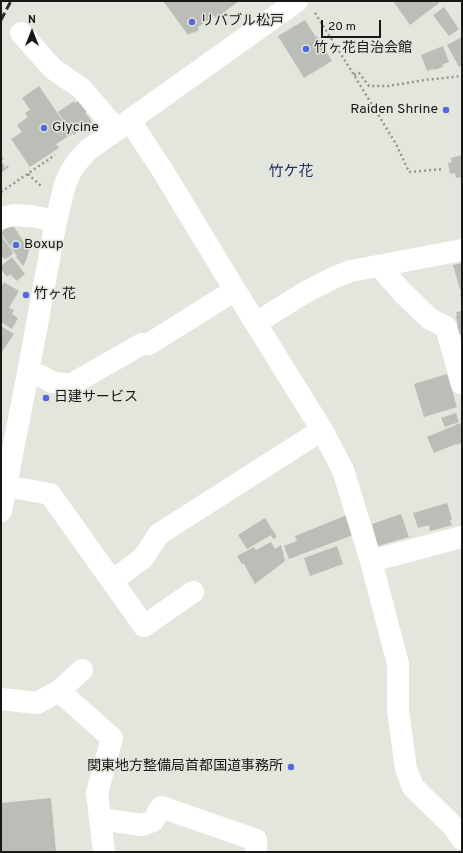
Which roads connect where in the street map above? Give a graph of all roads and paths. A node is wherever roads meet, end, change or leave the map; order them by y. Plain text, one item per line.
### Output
1 (305, 6) edge
2 (20, 33) dead end
3 (354, 75) junction
4 (462, 76) edge
5 (123, 126) junction
6 (57, 154) dead end
7 (444, 169) dead end
8 (28, 174) junction
9 (1, 192) edge
10 (46, 192) dead end
11 (1, 218) edge
12 (56, 221) junction
13 (462, 250) edge
14 (379, 266) junction
15 (236, 290) junction
16 (256, 323) junction
17 (28, 374) junction
18 (462, 384) edge
19 (322, 430) junction
20 (6, 486) junction
21 (1, 511) edge
22 (462, 537) edge
23 (371, 561) junction
24 (112, 581) junction
25 (193, 592) dead end
26 (82, 670) dead end
27 (59, 691) junction
28 (1, 699) edge
29 (100, 819) junction
30 (462, 839) edge
31 (104, 852) edge
32 (256, 852) edge

1 - 3 path
1 - 5 street
2 - 5 street
3 - 4 path
3 - 7 path
5 - 12 street
5 - 15 street
6 - 8 path
8 - 9 path
8 - 10 path
11 - 12 street
12 - 17 street
13 - 14 street
14 - 16 street
14 - 18 street
15 - 16 street
15 - 17 street
16 - 19 street
17 - 20 street
19 - 23 street
19 - 24 street
20 - 21 street
20 - 24 street
22 - 23 street
23 - 30 street
24 - 25 street
26 - 27 street
27 - 28 street
27 - 29 street
29 - 31 street
29 - 32 street

